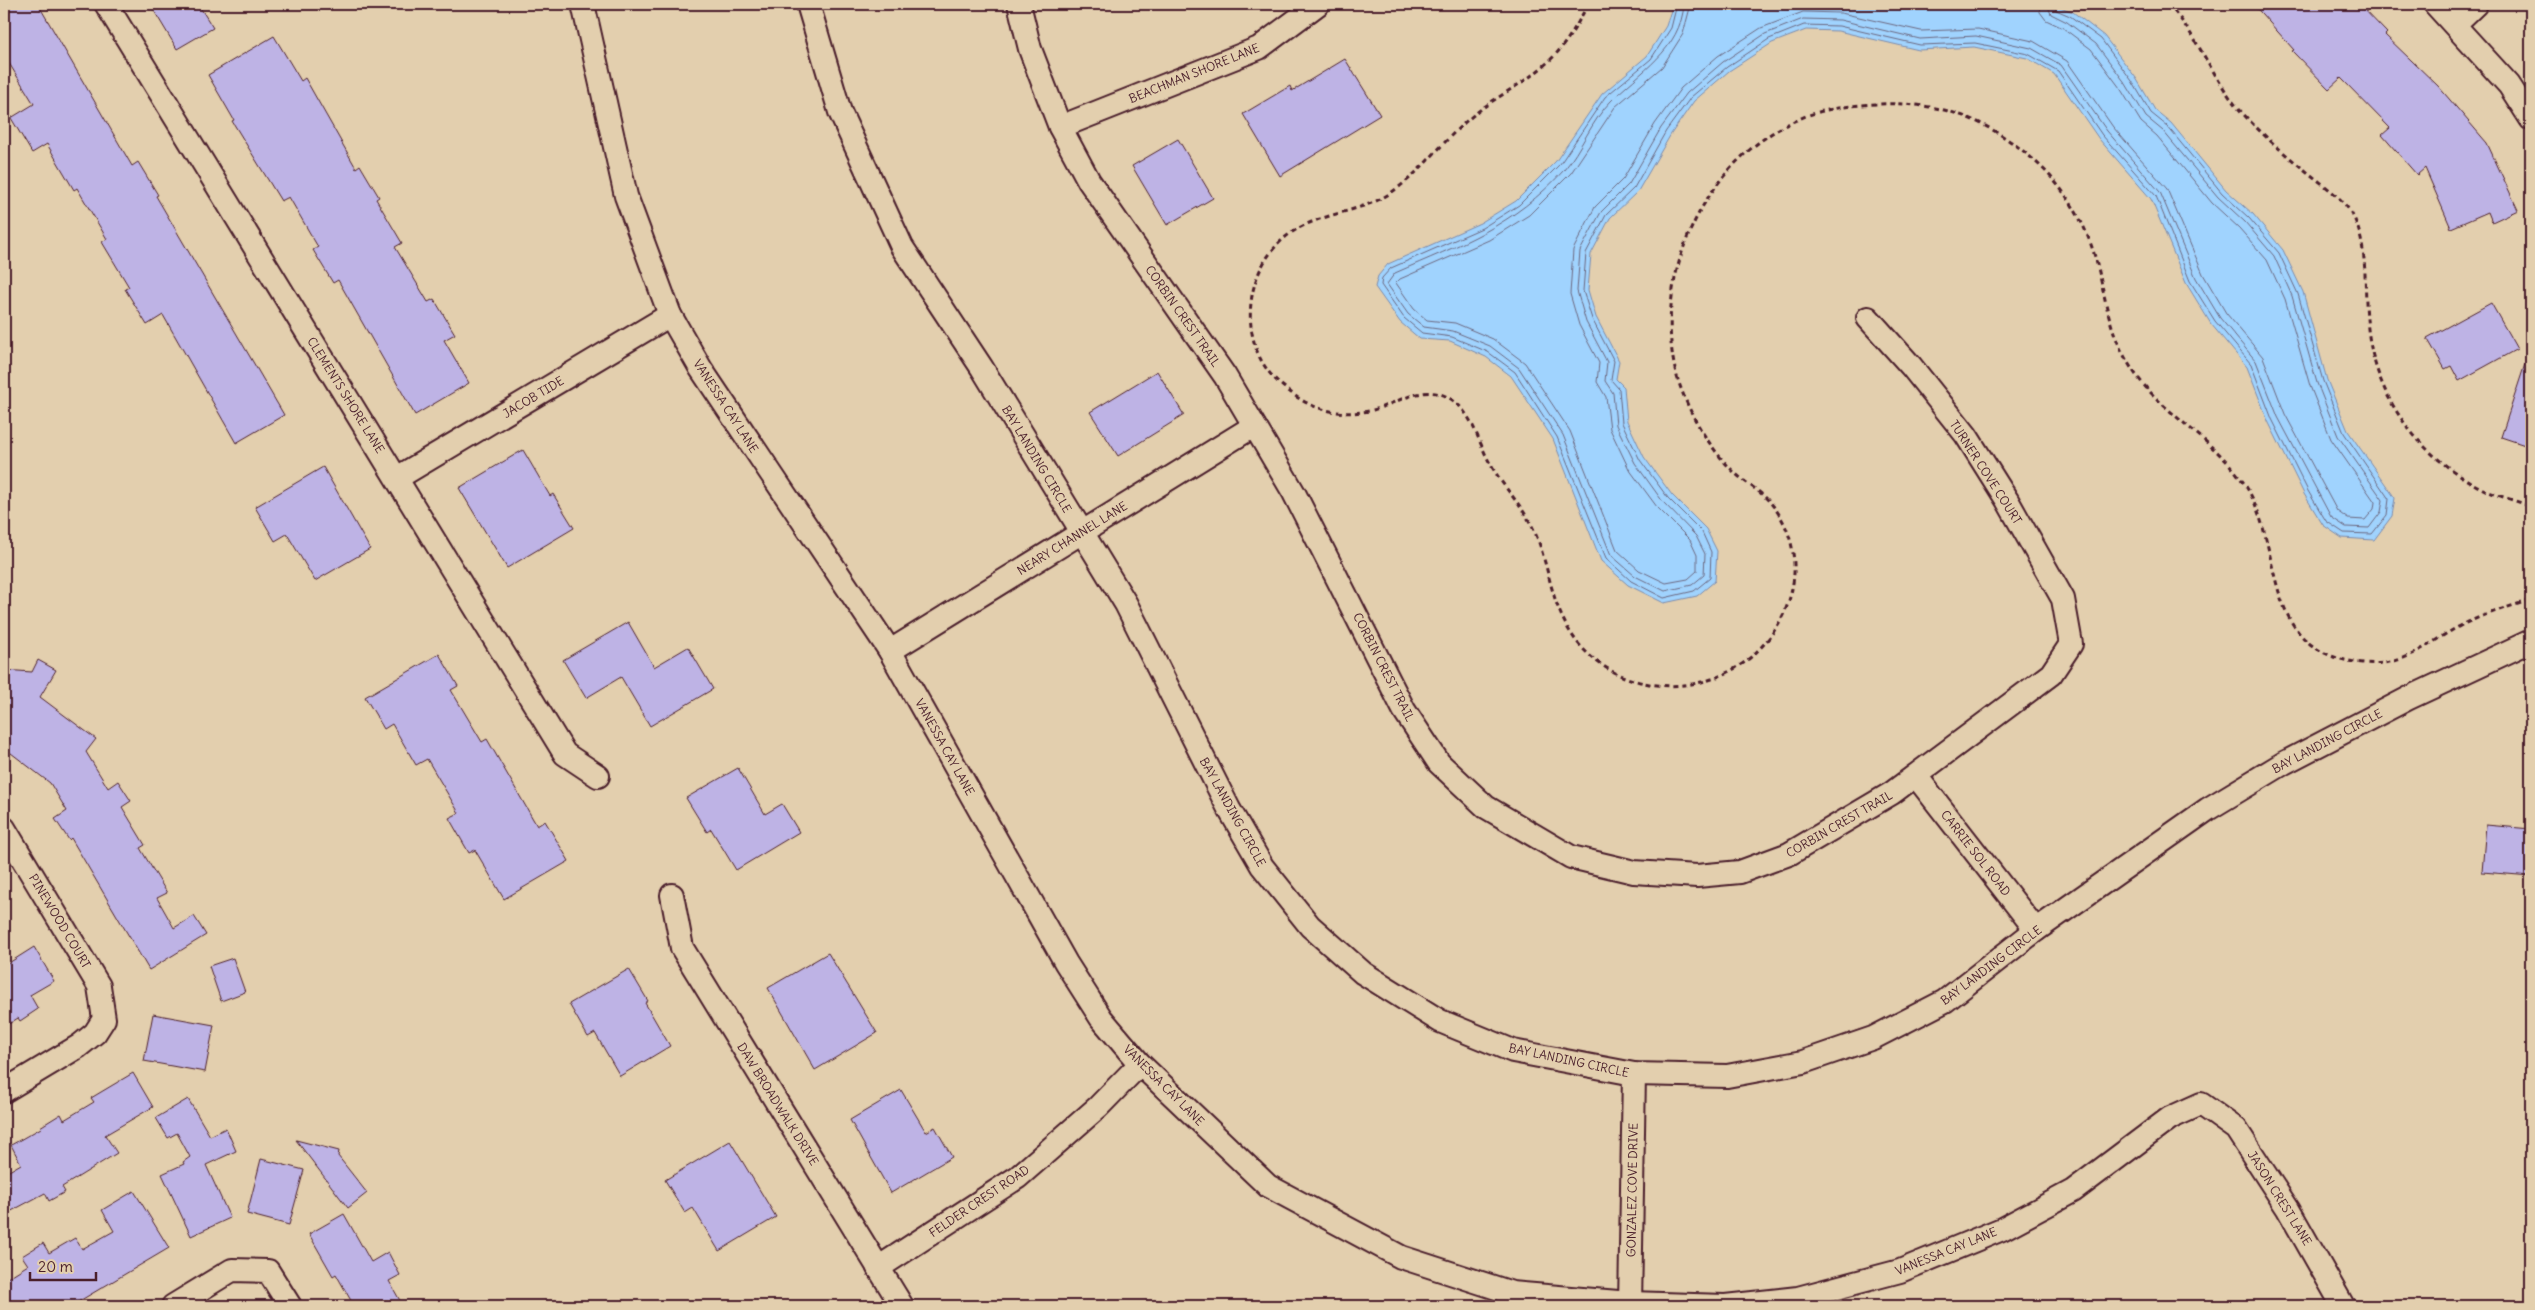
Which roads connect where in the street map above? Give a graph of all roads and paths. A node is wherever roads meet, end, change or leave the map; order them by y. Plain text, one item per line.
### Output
1 (106, 4) edge
2 (584, 4) edge
3 (808, 4) edge
4 (1019, 4) edge
5 (1318, 4) edge
6 (1588, 4) edge
7 (2168, 4) edge
8 (2435, 4) edge
9 (2476, 4) edge
10 (2455, 24) junction
11 (2531, 119) edge
12 (1060, 127) junction
13 (670, 315) junction
14 (1868, 318) dead end
15 (1254, 426) junction
16 (397, 478) junction
17 (2531, 507) edge
18 (1081, 532) junction
19 (2531, 600) edge
20 (2531, 641) edge
21 (2071, 644) joint
22 (890, 651) junction
23 (598, 776) dead end
24 (1916, 776) junction
25 (4, 828) edge
26 (672, 895) dead end
27 (2036, 930) junction
28 (1140, 1064) junction
29 (1634, 1074) junction
30 (4, 1091) edge
31 (2201, 1104) joint
32 (878, 1268) junction
33 (1630, 1305) edge
34 (173, 1306) edge
35 (290, 1306) edge
36 (902, 1306) edge
37 (2343, 1306) edge

1 - 16 street, CLEMENTS SHORE LANE
2 - 13 street, VANESSA CAY LANE
3 - 18 street, BAY LANDING CIRCLE
4 - 12 street, CORBIN CREST TRAIL
5 - 12 street, BEACHMAN SHORE LANE
6 - 19 path
7 - 17 path
8 - 10 street
9 - 10 street
10 - 11 street
12 - 15 street, CORBIN CREST TRAIL
13 - 16 street, JACOB TIDE
13 - 22 street, VANESSA CAY LANE
14 - 21 street, TURNER COVE COURT
15 - 18 street, NEARY CHANNEL LANE
15 - 24 street, CORBIN CREST TRAIL
16 - 23 street, CLEMENTS SHORE LANE
18 - 22 street, NEARY CHANNEL LANE
18 - 29 street, BAY LANDING CIRCLE
20 - 27 street, BAY LANDING CIRCLE
21 - 24 street, CORBIN CREST TRAIL
22 - 28 street, VANESSA CAY LANE
24 - 27 street, CARRIE SOL ROAD
25 - 30 street, PINEWOOD COURT
26 - 32 street, DAW BROADWALK DRIVE
27 - 29 street, BAY LANDING CIRCLE
28 - 32 street, FELDER CREST ROAD
28 - 33 street, VANESSA CAY LANE
29 - 33 street, GONZALEZ COVE DRIVE
31 - 33 street, VANESSA CAY LANE
31 - 37 street, JASON CREST LANE
32 - 36 street, DAW BROADWALK DRIVE
34 - 35 street

